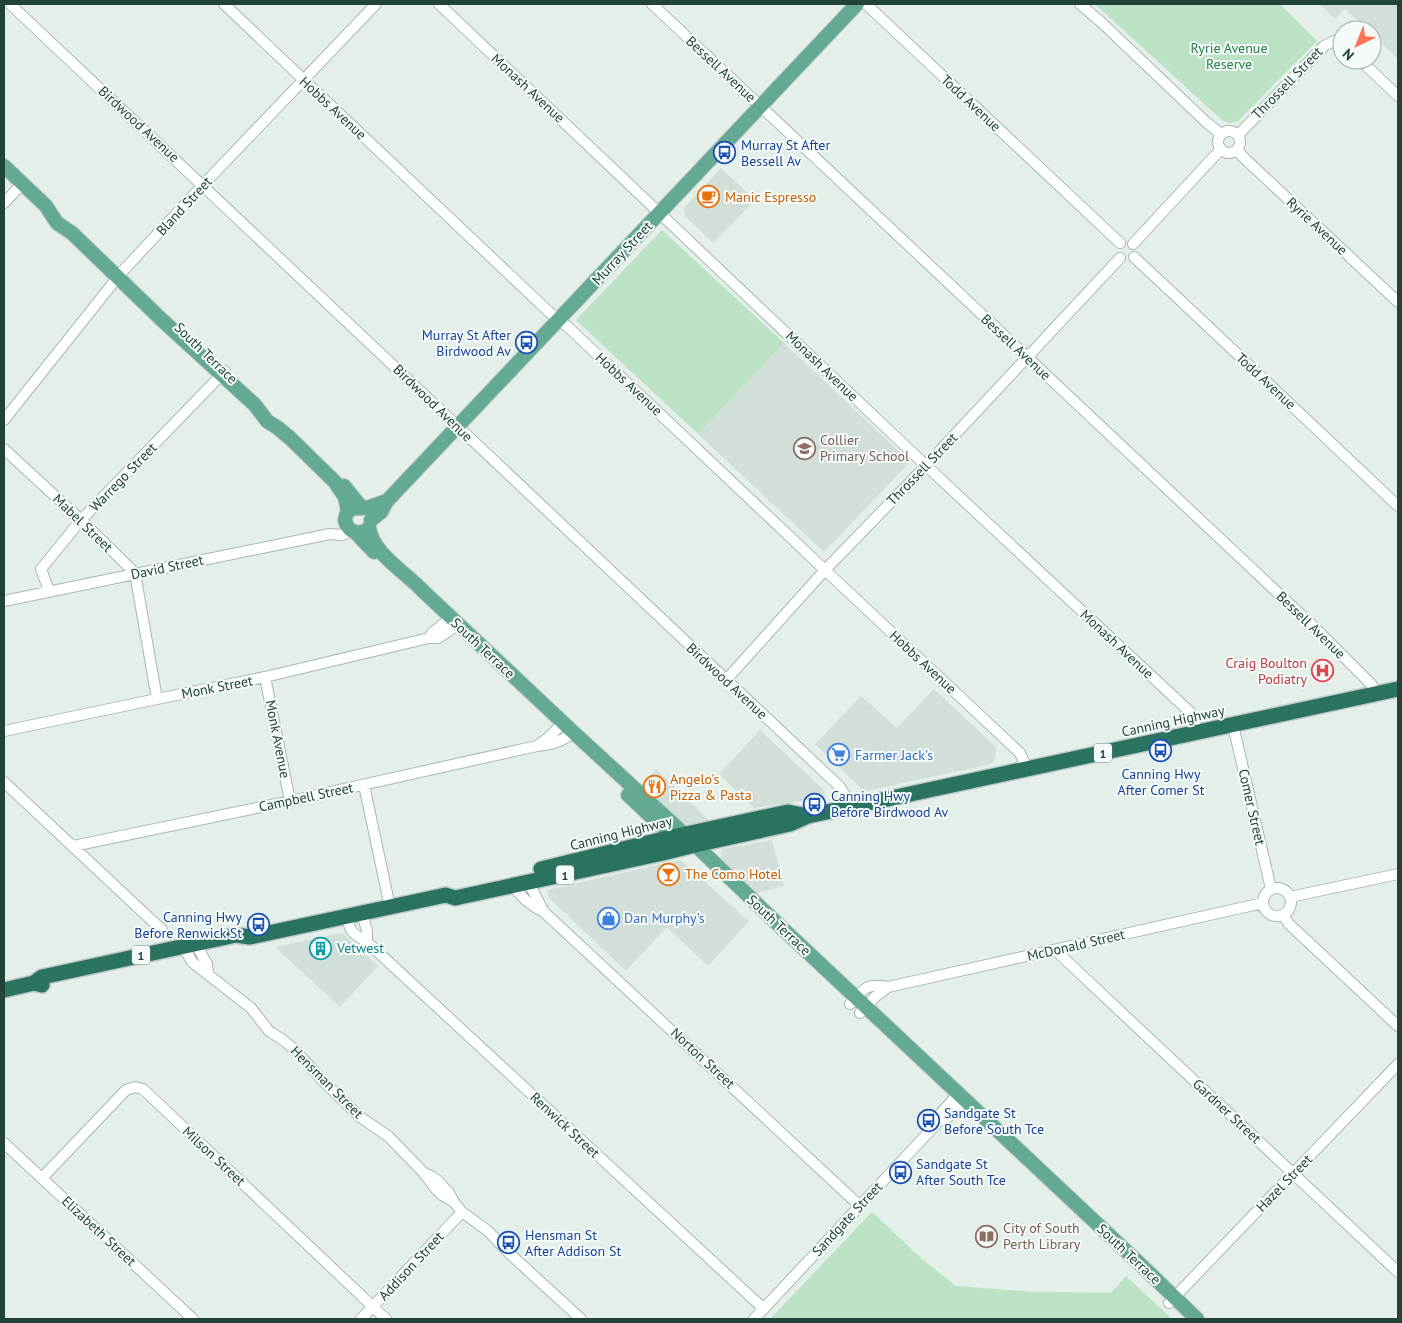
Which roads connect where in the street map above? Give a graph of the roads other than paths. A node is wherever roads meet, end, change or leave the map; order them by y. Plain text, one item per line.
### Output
1 (10, 4) edge
2 (224, 4) edge
3 (376, 4) edge
4 (439, 4) edge
5 (652, 4) edge
6 (857, 4) edge
7 (866, 4) edge
8 (1080, 4) edge
9 (1332, 42) edge
10 (1371, 70) edge
11 (304, 80) junction
12 (1398, 96) edge
13 (760, 106) junction
14 (1221, 134) junction
15 (1238, 135) junction
16 (1222, 149) junction
17 (1237, 149) junction
18 (4, 166) edge
19 (22, 184) junction
20 (203, 185) junction
21 (4, 203) edge
22 (659, 213) junction
23 (1120, 243) junction
24 (1133, 244) junction
25 (1134, 257) junction
26 (1120, 258) junction
27 (120, 275) junction
28 (1398, 302) edge
29 (559, 320) junction
30 (1028, 358) junction
31 (223, 373) junction
32 (4, 420) edge
33 (458, 427) junction
34 (4, 449) edge
35 (926, 465) junction
36 (1397, 503) edge
37 (81, 520) junction
38 (358, 520) junction
39 (825, 570) junction
40 (135, 573) junction
41 (49, 591) junction
42 (4, 601) edge
43 (453, 623) junction
44 (266, 677) junction
45 (726, 680) junction
46 (1398, 689) edge
47 (1374, 694) junction
48 (157, 698) junction
49 (1233, 725) junction
50 (565, 730) junction
51 (4, 731) edge
52 (1198, 733) junction
53 (1027, 769) junction
54 (4, 782) edge
55 (364, 784) junction
56 (290, 801) junction
57 (850, 806) junction
58 (684, 841) junction
59 (73, 846) junction
60 (1398, 874) edge
61 (529, 882) junction
62 (513, 885) junction
63 (1271, 890) junction
64 (446, 895) junction
65 (1290, 896) junction
66 (1263, 903) junction
67 (390, 907) junction
68 (544, 912) junction
69 (354, 914) junction
70 (1284, 915) junction
71 (162, 930) dead end
72 (367, 942) junction
73 (192, 949) junction
74 (1055, 950) junction
75 (4, 990) edge
76 (858, 1005) junction
77 (1398, 1026) edge
78 (1398, 1064) edge
79 (958, 1100) junction
80 (4, 1143) edge
81 (1293, 1173) junction
82 (42, 1178) junction
83 (860, 1206) junction
84 (462, 1212) junction
85 (1398, 1272) edge
86 (1172, 1300) junction
87 (373, 1306) junction
88 (764, 1309) junction
89 (193, 1319) edge
90 (360, 1319) edge
91 (386, 1319) edge
92 (581, 1319) edge
93 (754, 1319) edge
94 (1187, 1319) edge
95 (1197, 1319) edge

1 - 20 street, Birdwood Avenue
2 - 11 street, Hobbs Avenue
3 - 11 street, Bland Street
4 - 22 street, Monash Avenue
5 - 13 street, Bessell Avenue
6 - 13 main road, Murray Street
7 - 23 street, Todd Avenue
8 - 14 street
9 - 15 street, Throssell Street
10 - 12 street
11 - 20 street, Bland Street
11 - 29 street, Hobbs Avenue
13 - 22 main road, Murray Street
13 - 30 street, Bessell Avenue
14 - 15 street
14 - 16 street
15 - 17 street
16 - 17 street
16 - 24 street
17 - 28 street, Ryrie Avenue
18 - 19 main road, South Terrace
19 - 21 street
19 - 27 main road, South Terrace
20 - 27 street, Bland Street
20 - 33 street, Birdwood Avenue
22 - 29 main road, Murray Street
22 - 35 street, Monash Avenue
23 - 24 street
23 - 26 street
24 - 25 street
25 - 26 street
25 - 36 street, Todd Avenue
26 - 30 street, Throssell Street
27 - 31 main road, South Terrace
27 - 32 street, Bland Street
29 - 33 main road, Murray Street
29 - 39 street, Hobbs Avenue
30 - 35 street, Throssell Street
30 - 47 street, Bessell Avenue
31 - 37 street, Warrego Street
31 - 38 main road, South Terrace
33 - 38 main road, Murray Street
33 - 45 street, Birdwood Avenue
34 - 37 street, Mabel Street
35 - 39 street, Throssell Street
35 - 52 street, Monash Avenue
37 - 40 street, Mabel Street
37 - 41 street, Warrego Street
38 - 40 street, David Street
38 - 43 main road, South Terrace
39 - 45 street, Throssell Street
39 - 53 street, Hobbs Avenue
40 - 41 street, David Street
40 - 48 street
41 - 42 street, David Street
43 - 44 street, Monk Street
43 - 50 main road, South Terrace
44 - 48 street, Monk Street
44 - 56 street, Monk Avenue
45 - 57 street, Birdwood Avenue
46 - 47 highway, Canning Highway / 1
47 - 49 highway, Canning Highway / 1
48 - 51 street, Monk Street
49 - 52 highway, Canning Highway / 1
49 - 63 street, Comer Street
50 - 55 street, Campbell Street
50 - 58 main road, South Terrace
52 - 53 highway, Canning Highway / 1
53 - 57 highway, Canning Highway / 1
54 - 59 street
55 - 56 street, Campbell Street
55 - 67 street
56 - 59 street, Campbell Street
57 - 58 highway, Canning Highway / 1
58 - 61 highway, Canning Highway / 1
58 - 64 highway, Canning Highway / 1
58 - 76 main road, South Terrace
59 - 71 street
60 - 65 street
61 - 62 highway, Canning Highway / 1
61 - 68 street, Norton Street
62 - 64 highway, Canning Highway / 1
62 - 68 street, Norton Street
63 - 65 street
63 - 66 street
64 - 67 highway, Canning Highway / 1
65 - 70 street
66 - 70 street
66 - 74 street, McDonald Street
67 - 69 highway, Canning Highway / 1
68 - 83 street, Norton Street
69 - 72 street
69 - 72 street, Renwick Street
69 - 73 highway, Canning Highway / 1
70 - 77 street
72 - 88 street, Renwick Street
73 - 75 highway, Canning Highway / 1
73 - 84 street, Hensman Street
74 - 76 street, McDonald Street
74 - 81 street, Gardner Street
76 - 79 main road, South Terrace
78 - 81 street, Hazel Street
79 - 83 street, Sandgate Street
79 - 86 main road, South Terrace
80 - 82 street, Elizabeth Street
81 - 85 street, Gardner Street
81 - 86 street, Hazel Street
82 - 87 street, Milson Street
82 - 89 street, Elizabeth Street
83 - 88 street, Sandgate Street
84 - 87 street, Addison Street
84 - 92 street, Hensman Street
86 - 94 main road, South Terrace
86 - 95 main road, South Terrace
87 - 90 street, Addison Street
87 - 91 street, Milson Street
88 - 93 street, Sandgate Street

